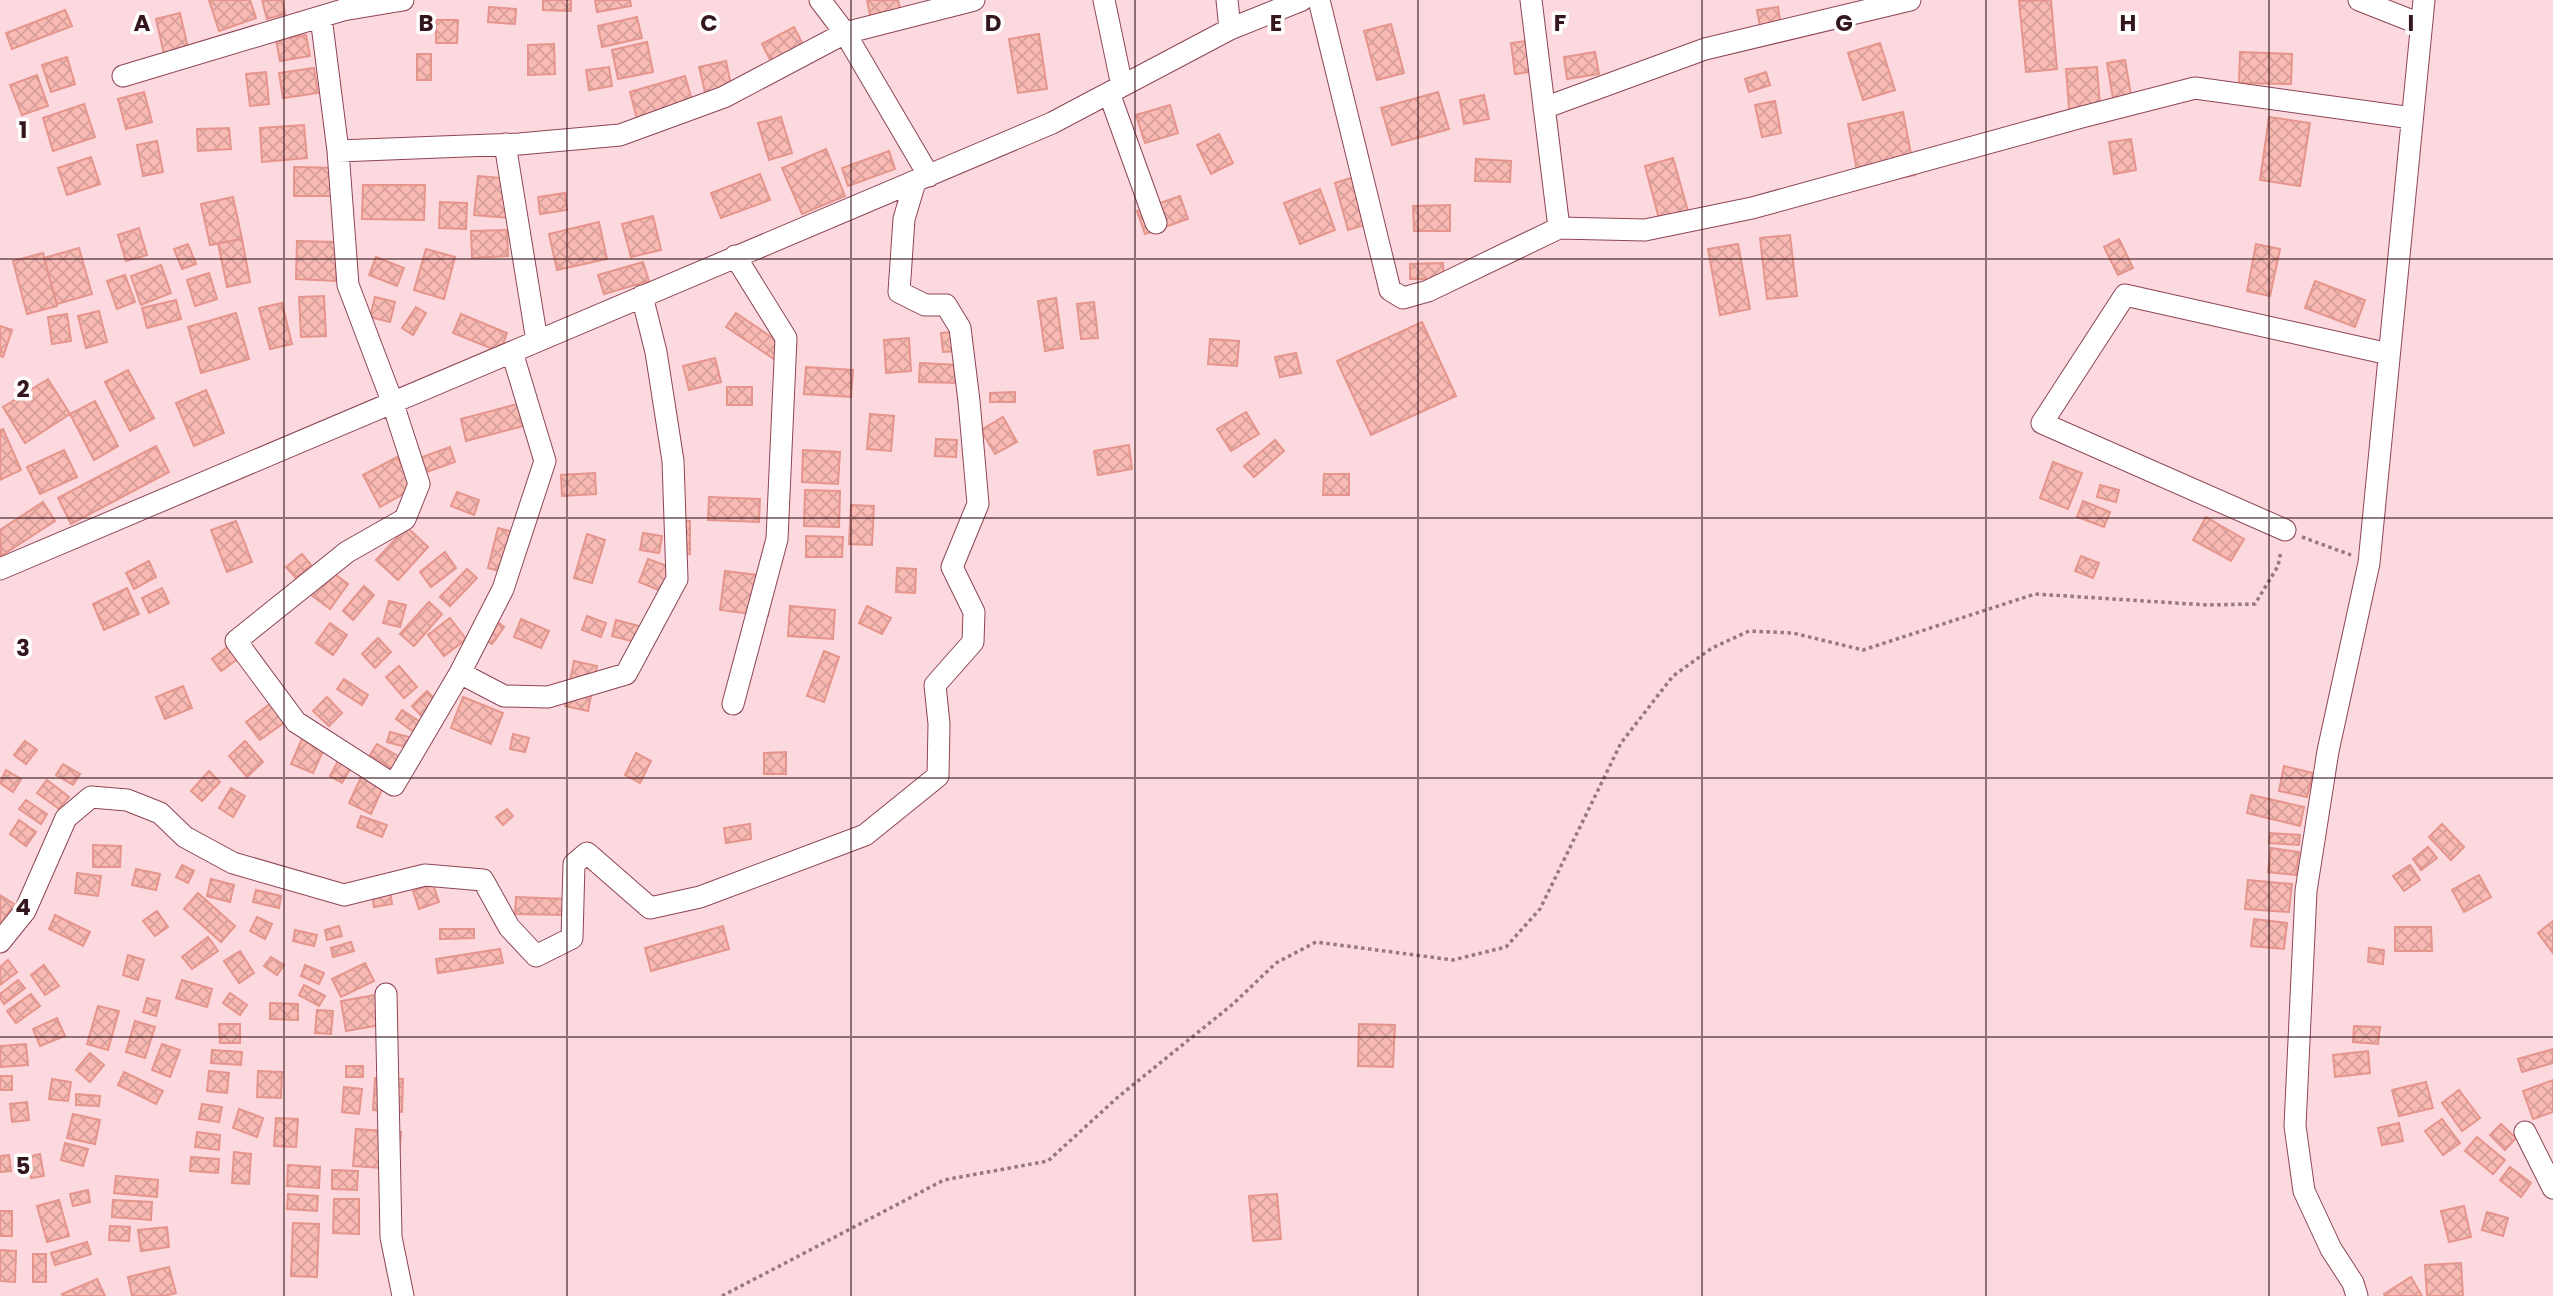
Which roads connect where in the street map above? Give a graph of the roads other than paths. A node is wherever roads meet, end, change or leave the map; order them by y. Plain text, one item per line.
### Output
1 (403, 0) edge
2 (820, 0) edge
3 (974, 0) edge
4 (1104, 0) edge
5 (1227, 0) edge
6 (1302, 0) edge
7 (1319, 0) edge
8 (1531, 0) edge
9 (1910, 0) edge
10 (2359, 0) edge
11 (2424, 0) edge
12 (321, 17) junction
13 (2420, 24) junction
14 (1230, 29) junction
15 (845, 33) junction
16 (123, 76) dead end
17 (1116, 90) junction
18 (1544, 108) junction
19 (2412, 118) junction
20 (505, 144) junction
21 (338, 151) junction
22 (922, 179) junction
23 (1156, 223) dead end
24 (1559, 228) junction
25 (735, 256) junction
26 (642, 296) junction
27 (537, 341) junction
28 (512, 352) junction
29 (2389, 354) junction
30 (393, 401) junction
31 (2285, 530) road end
32 (0, 569) edge
33 (460, 673) junction
34 (733, 704) dead end
35 (0, 942) edge
36 (386, 994) dead end
37 (2525, 1132) dead end
38 (2553, 1188) edge
39 (403, 1296) edge
40 (2357, 1296) edge

1 - 12 street
2 - 15 street
3 - 15 street
4 - 17 street
5 - 14 street
6 - 14 street
7 - 24 street
8 - 18 street
9 - 18 street
10 - 13 street
11 - 13 street
12 - 16 street
12 - 21 street
13 - 19 street
14 - 17 street
15 - 20 street
15 - 22 street
17 - 22 street
17 - 23 street
18 - 24 street
19 - 24 street
19 - 29 street
20 - 21 street
20 - 27 street
21 - 30 street
22 - 25 street
22 - 35 street
25 - 26 street
25 - 34 street
26 - 27 street
26 - 33 street
27 - 28 street
28 - 30 street
28 - 33 street
29 - 31 street
29 - 40 street
30 - 32 street
30 - 33 street
36 - 39 street
37 - 38 street

